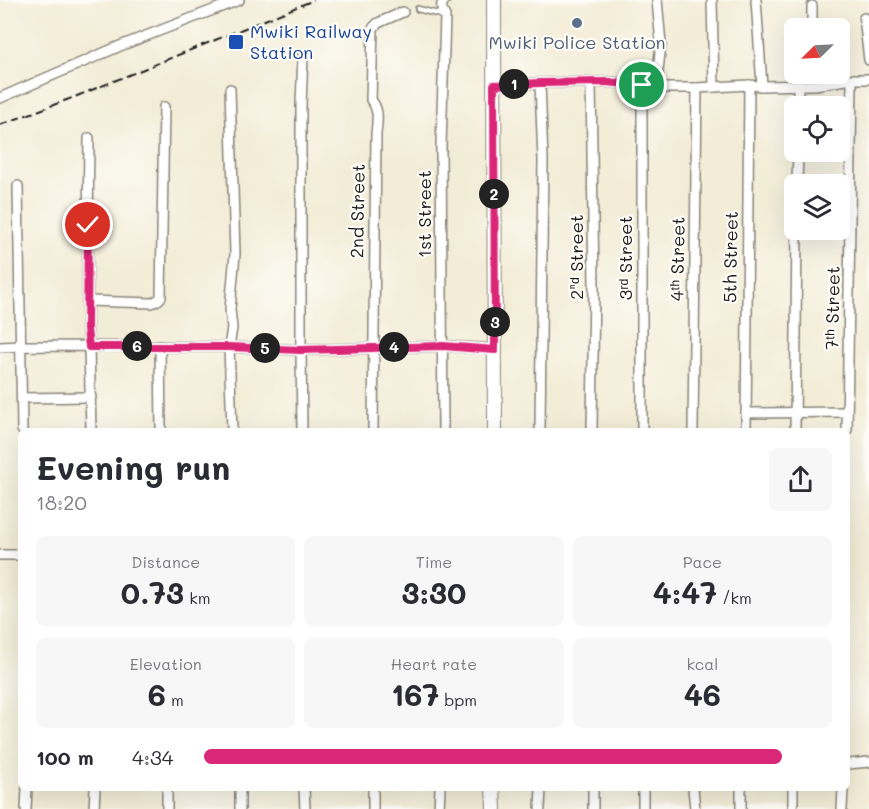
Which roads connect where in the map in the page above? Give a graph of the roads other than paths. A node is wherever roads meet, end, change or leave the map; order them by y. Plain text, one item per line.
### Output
1 (239, 0) edge
2 (445, 0) edge
3 (489, 0) edge
4 (494, 0) edge
5 (657, 0) edge
6 (712, 0) edge
7 (756, 0) edge
8 (812, 6) dead end
9 (418, 9) dead end
10 (403, 12) dead end
11 (445, 16) junction
12 (812, 18) edge
13 (864, 18) dead end
14 (303, 55) dead end
15 (869, 60) edge
16 (852, 79) junction
17 (869, 79) edge
18 (540, 83) junction
19 (591, 83) junction
20 (749, 84) junction
21 (494, 85) junction
22 (642, 85) junction
23 (798, 85) junction
24 (815, 85) joint
25 (762, 86) junction
26 (714, 87) junction
27 (656, 88) junction
28 (697, 88) junction
29 (230, 89) dead end
30 (798, 96) edge
31 (0, 98) edge
32 (164, 106) dead end
33 (89, 138) dead end
34 (18, 186) dead end
35 (797, 240) edge
36 (87, 301) junction
37 (21, 346) junction
38 (160, 346) junction
39 (443, 346) junction
40 (0, 347) edge
41 (89, 347) junction
42 (229, 347) junction
43 (374, 348) junction
44 (301, 350) junction
45 (495, 350) junction
46 (91, 397) junction
47 (22, 398) junction
48 (848, 412) junction
49 (746, 413) junction
50 (796, 413) junction
51 (22, 428) edge
52 (92, 428) edge
53 (162, 428) edge
54 (232, 428) edge
55 (302, 428) edge
56 (373, 428) edge
57 (443, 428) edge
58 (495, 428) edge
59 (540, 428) edge
60 (592, 428) edge
61 (642, 428) edge
62 (693, 428) edge
63 (746, 428) edge
64 (795, 428) edge
65 (847, 428) edge
66 (0, 555) edge
67 (18, 555) edge
68 (869, 762) edge
69 (850, 764) edge
70 (27, 791) edge
71 (95, 791) edge
72 (167, 791) edge
73 (240, 791) edge
74 (304, 791) edge
75 (373, 791) edge
76 (440, 791) edge
77 (493, 791) edge
78 (541, 791) edge
79 (592, 791) edge
80 (643, 791) edge
81 (693, 791) edge
82 (741, 791) edge
83 (793, 791) edge
84 (843, 791) edge
85 (26, 809) edge
86 (94, 809) edge
87 (167, 809) edge
88 (240, 809) edge
89 (305, 809) edge
90 (373, 809) edge
91 (439, 809) edge
92 (494, 809) edge
93 (540, 809) edge
94 (593, 809) edge
95 (643, 809) edge
96 (694, 809) edge
97 (741, 809) edge
98 (793, 809) edge
99 (842, 809) edge

1 - 31 street
2 - 11 street, 1st Street
3 - 4 street
4 - 21 main road
5 - 27 street
6 - 26 street
7 - 25 street
8 - 12 street
9 - 11 lane
10 - 43 street, 2nd Street
11 - 39 street, 1st Street
13 - 15 street
14 - 44 street
16 - 17 street
16 - 24 street
16 - 48 street, 7ᵗʰ Street
18 - 19 street
18 - 21 street
18 - 59 street
19 - 22 street
19 - 60 street, 2ⁿᵈ Street
20 - 25 street
20 - 26 street
20 - 49 street, 5th Street
21 - 45 main road
22 - 27 street
22 - 61 street, 3ʳᵈ Street
23 - 24 street
23 - 25 street
23 - 30 street
26 - 28 street
27 - 28 street
28 - 62 street, 4ᵗʰ Street
29 - 42 street
32 - 36 street
33 - 36 street
34 - 37 street
35 - 50 street
36 - 41 street
37 - 40 street
37 - 41 street
37 - 47 street
38 - 41 street
38 - 42 street
38 - 53 street
39 - 43 street
39 - 45 street
39 - 57 street, 1st Street
41 - 46 street
42 - 44 street
42 - 54 street
43 - 44 street
43 - 56 street, 2nd Street
44 - 55 street
45 - 58 main road
46 - 47 street
46 - 52 street
47 - 51 street
48 - 50 street
48 - 65 street, 7ᵗʰ Street
49 - 50 street
49 - 63 street, 5th Street
50 - 64 street
66 - 67 street
68 - 69 street
70 - 85 street
71 - 86 street
72 - 87 street
73 - 88 street
74 - 89 street
75 - 90 street
76 - 91 street
77 - 92 main road
78 - 93 street
79 - 94 street
80 - 95 street
81 - 96 street
82 - 97 street
83 - 98 street
84 - 99 street

